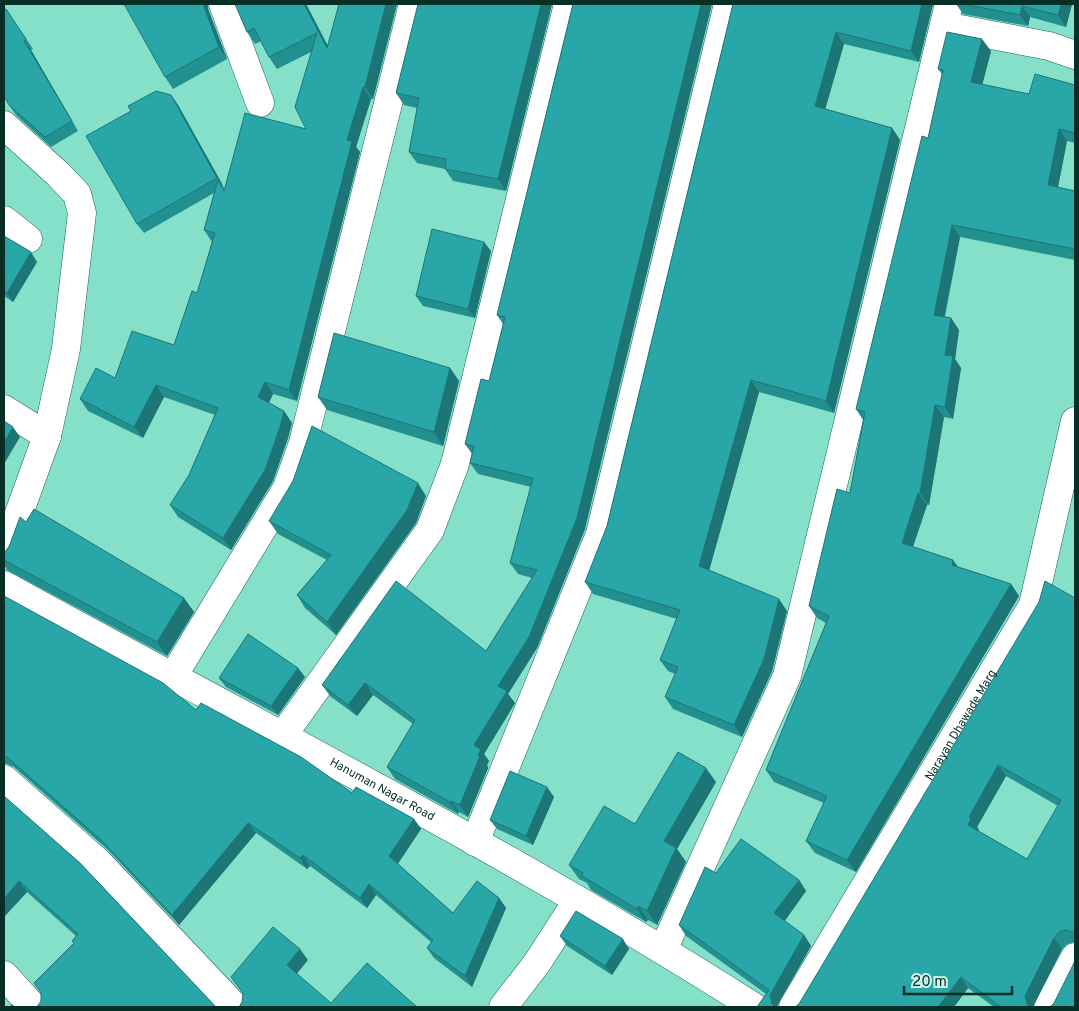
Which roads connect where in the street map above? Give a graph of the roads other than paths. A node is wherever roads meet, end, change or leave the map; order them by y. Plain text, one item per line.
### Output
1 (223, 4) edge
2 (413, 4) edge
3 (568, 4) edge
4 (728, 4) edge
5 (947, 15) edge
6 (1075, 55) edge
7 (260, 103) dead end
8 (4, 125) edge
9 (4, 220) edge
10 (28, 239) dead end
11 (4, 409) edge
12 (1075, 421) edge
13 (47, 436) junction
14 (4, 555) edge
15 (4, 585) edge
16 (172, 678) junction
17 (283, 735) junction
18 (4, 779) edge
19 (475, 842) junction
20 (577, 901) junction
21 (663, 950) junction
22 (1075, 957) edge
23 (4, 975) edge
24 (33, 1007) edge
25 (235, 1007) edge
26 (503, 1007) edge
27 (754, 1007) edge
28 (792, 1007) edge
29 (1048, 1007) edge

1 - 7 street
2 - 16 street
3 - 17 street
4 - 19 street
5 - 6 street
5 - 21 street
8 - 13 street
9 - 10 street
11 - 13 street
12 - 28 street, Narayan Dhawade Marg
13 - 14 street
15 - 16 street, Hanuman Nagar Road
16 - 17 street, Hanuman Nagar Road
17 - 19 street, Hanuman Nagar Road
18 - 25 street
19 - 20 street, Hanuman Nagar Road
20 - 21 street, Hanuman Nagar Road
20 - 26 street
21 - 27 street, Hanuman Nagar Road
22 - 29 street
23 - 24 street

